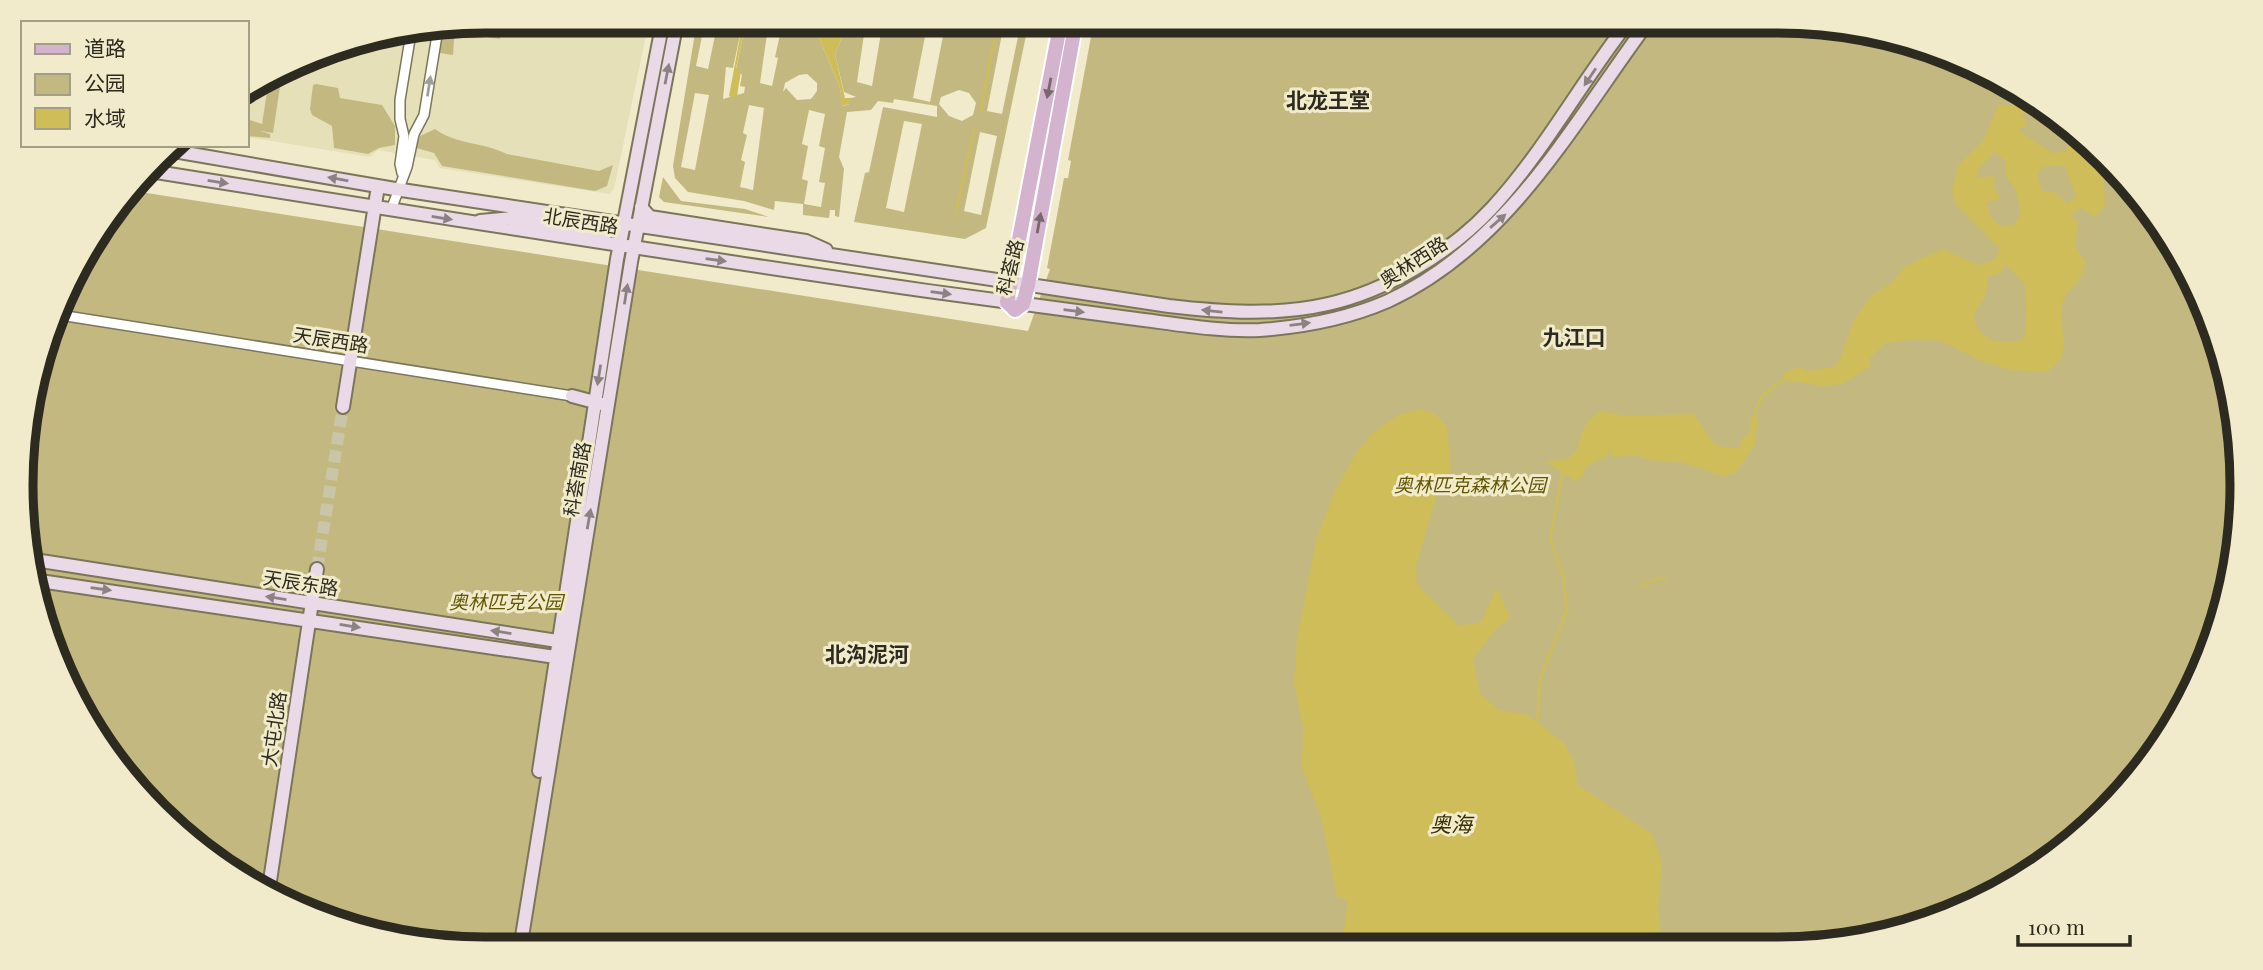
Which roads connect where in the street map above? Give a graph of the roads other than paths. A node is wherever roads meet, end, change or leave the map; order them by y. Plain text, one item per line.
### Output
1 (661, 33) edge
2 (675, 33) edge
3 (1060, 33) edge
4 (1074, 33) edge
5 (1621, 33) edge
6 (1641, 33) edge
7 (437, 36) edge
8 (410, 40) edge
9 (647, 104) junction
10 (401, 123) junction
11 (419, 127) junction
12 (180, 152) edge
13 (159, 173) edge
14 (402, 173) junction
15 (633, 174) junction
16 (647, 176) junction
17 (378, 186) junction
18 (397, 189) junction
19 (642, 206) junction
20 (375, 207) junction
21 (391, 210) junction
22 (605, 221) junction
23 (470, 222) junction
24 (623, 224) junction
25 (638, 226) junction
26 (664, 231) junction
27 (634, 248) junction
28 (618, 252) junction
29 (839, 257) junction
30 (1011, 282) junction
31 (1028, 285) junction
32 (1007, 302) junction
33 (1023, 304) junction
34 (66, 316) edge
35 (350, 362) junction
36 (572, 396) joint
37 (596, 400) junction
38 (609, 402) junction
39 (343, 407) tunnel mouth
40 (40, 561) edge
41 (317, 569) tunnel mouth
42 (44, 582) edge
43 (311, 603) junction
44 (308, 619) junction
45 (563, 642) junction
46 (561, 658) junction
47 (270, 882) edge
48 (514, 937) edge
49 (522, 937) edge

1 - 9 street, 科荟南路
16 -> 2 street, 科荟南路
3 -> 30 main road, 科荟路
31 -> 4 main road, 科荟路
5 -> 31 street, 奥林西路
33 -> 6 street, 奥林西路
11 -> 7 street
8 - 10 street
9 - 15 street, 科荟南路
9 - 22 street
10 - 11 street
10 - 14 street
11 - 14 street
17 -> 12 street, 北辰西路
13 -> 20 street, 北辰西路
14 - 18 street
15 - 16 street
15 - 24 street, 科荟南路
16 - 19 street, 科荟南路
17 - 18 street, 北辰西路
17 - 20 street
18 - 21 street
18 - 22 street, 北辰西路
19 - 23 street
19 - 25 street, 科荟南路
19 - 29 street
20 - 21 street, 北辰西路
20 - 35 street
21 -> 23 street, 北辰西路
22 - 24 street, 北辰西路
23 - 28 street, 北辰西路
24 - 25 street, 北辰西路
24 - 28 street, 科荟南路
25 - 26 street, 北辰西路
25 - 27 street, 科荟南路
26 - 28 street
26 - 29 street, 北辰西路
27 - 28 street, 北辰西路
27 -> 32 street, 北辰西路
38 -> 27 street, 科荟南路
28 -> 37 street, 科荟南路
29 - 30 street, 北辰西路
30 - 31 street, 奥林西路
30 - 32 main road, 科荟路
31 - 33 main road, 科荟路
32 - 33 main road, 科荟路
34 - 35 street, 天辰西路
35 - 36 street, 天辰西路
35 - 39 street
36 - 37 street, 天辰西路
37 - 38 street, 天辰西路
37 - 45 street, 科荟南路
45 -> 38 street, 科荟南路
43 -> 40 street, 天辰东路
41 - 43 street, 大屯北路
42 -> 44 street, 天辰东路
43 - 44 street, 大屯北路
45 -> 43 street, 天辰东路
44 -> 46 street, 天辰东路
44 - 47 street, 大屯北路
45 - 46 street, 科荟南路
46 - 48 street, 科荟南路
46 - 49 street, 科荟南路

